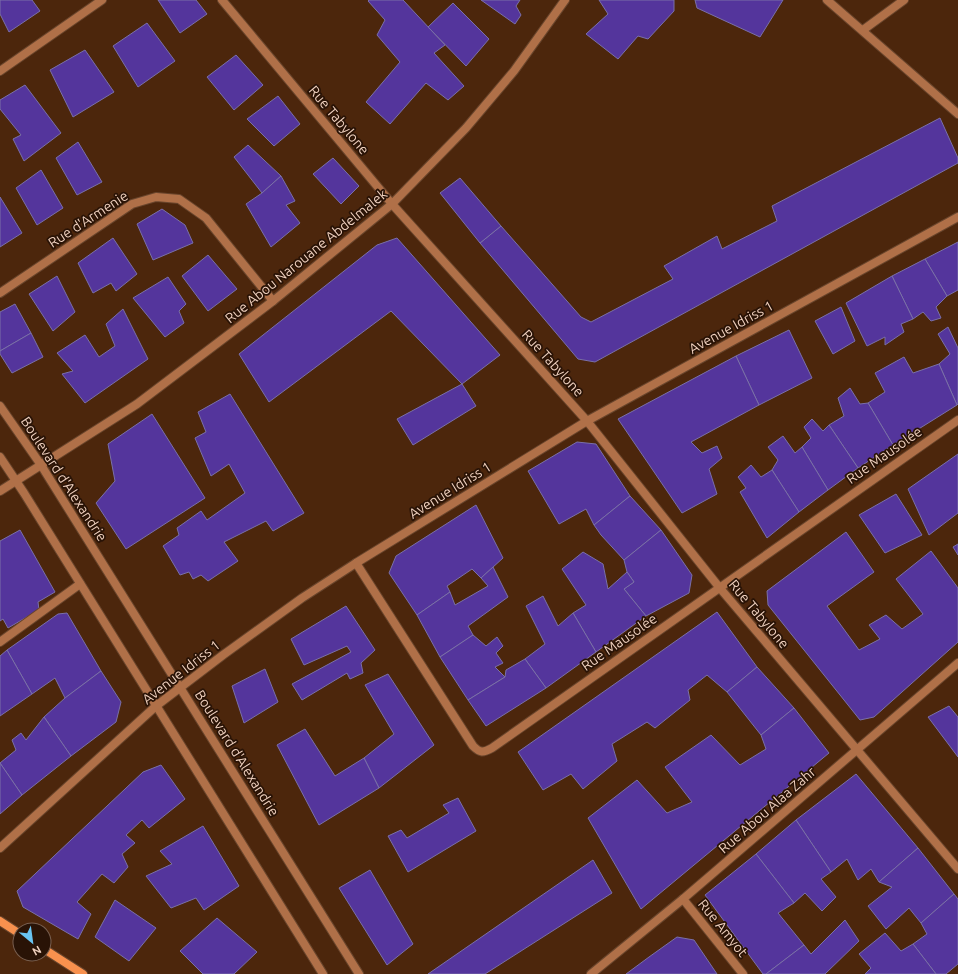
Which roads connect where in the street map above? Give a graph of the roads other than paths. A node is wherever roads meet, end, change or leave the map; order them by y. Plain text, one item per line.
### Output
1 (102, 0) edge
2 (222, 0) edge
3 (565, 0) edge
4 (827, 0) edge
5 (904, 0) edge
6 (863, 30) junction
7 (0, 70) edge
8 (958, 114) edge
9 (392, 204) junction
10 (958, 216) edge
11 (0, 293) edge
12 (273, 301) junction
13 (0, 406) edge
14 (958, 420) edge
15 (587, 421) junction
16 (0, 457) edge
17 (41, 465) junction
18 (16, 481) junction
19 (0, 491) edge
20 (356, 563) junction
21 (80, 584) junction
22 (720, 587) junction
23 (0, 642) edge
24 (958, 663) edge
25 (180, 688) junction
26 (156, 706) junction
27 (857, 750) junction
28 (0, 848) edge
29 (958, 869) edge
30 (683, 899) junction
31 (0, 921) edge
32 (12, 929) edge
33 (52, 954) edge
34 (83, 974) edge
35 (323, 974) edge
36 (359, 974) edge
37 (591, 974) edge
38 (743, 974) edge

1 - 7 street
2 - 9 street, Rue Tabylone
3 - 9 street, Rue Abou Narouane Abdelmalek
4 - 6 street
5 - 6 street
6 - 8 street
9 - 12 street, Rue Abou Narouane Abdelmalek
9 - 15 street, Rue Tabylone
10 - 15 street, Avenue Idriss 1
11 - 12 street, Rue d'Armenie
12 - 17 street, Rue Abou Narouane Abdelmalek
13 - 17 street, Boulevard d'Alexandrie
14 - 22 street, Rue Mausolée
15 - 20 street, Avenue Idriss 1
15 - 22 street, Rue Tabylone
16 - 18 street
17 - 18 street, Rue Abou Narouane Abdelmalek
17 - 25 street, Boulevard d'Alexandrie
18 - 19 street, Rue Abou Narouane Abdelmalek
18 - 21 street
20 - 22 street, Rue Mausolée
20 - 25 street, Avenue Idriss 1
21 - 23 street
21 - 26 street
22 - 27 street, Rue Tabylone
24 - 27 street, Rue Abou Alaa Zahr
25 - 26 street, Avenue Idriss 1
25 - 36 street, Boulevard d'Alexandrie
26 - 28 street, Avenue Idriss 1
26 - 35 street
27 - 29 street, Rue Tabylone
27 - 30 street, Rue Abou Alaa Zahr
30 - 37 street, Rue Abou Alaa Zahr
30 - 38 street, Rue Amyot
31 - 32 main road
33 - 34 main road

